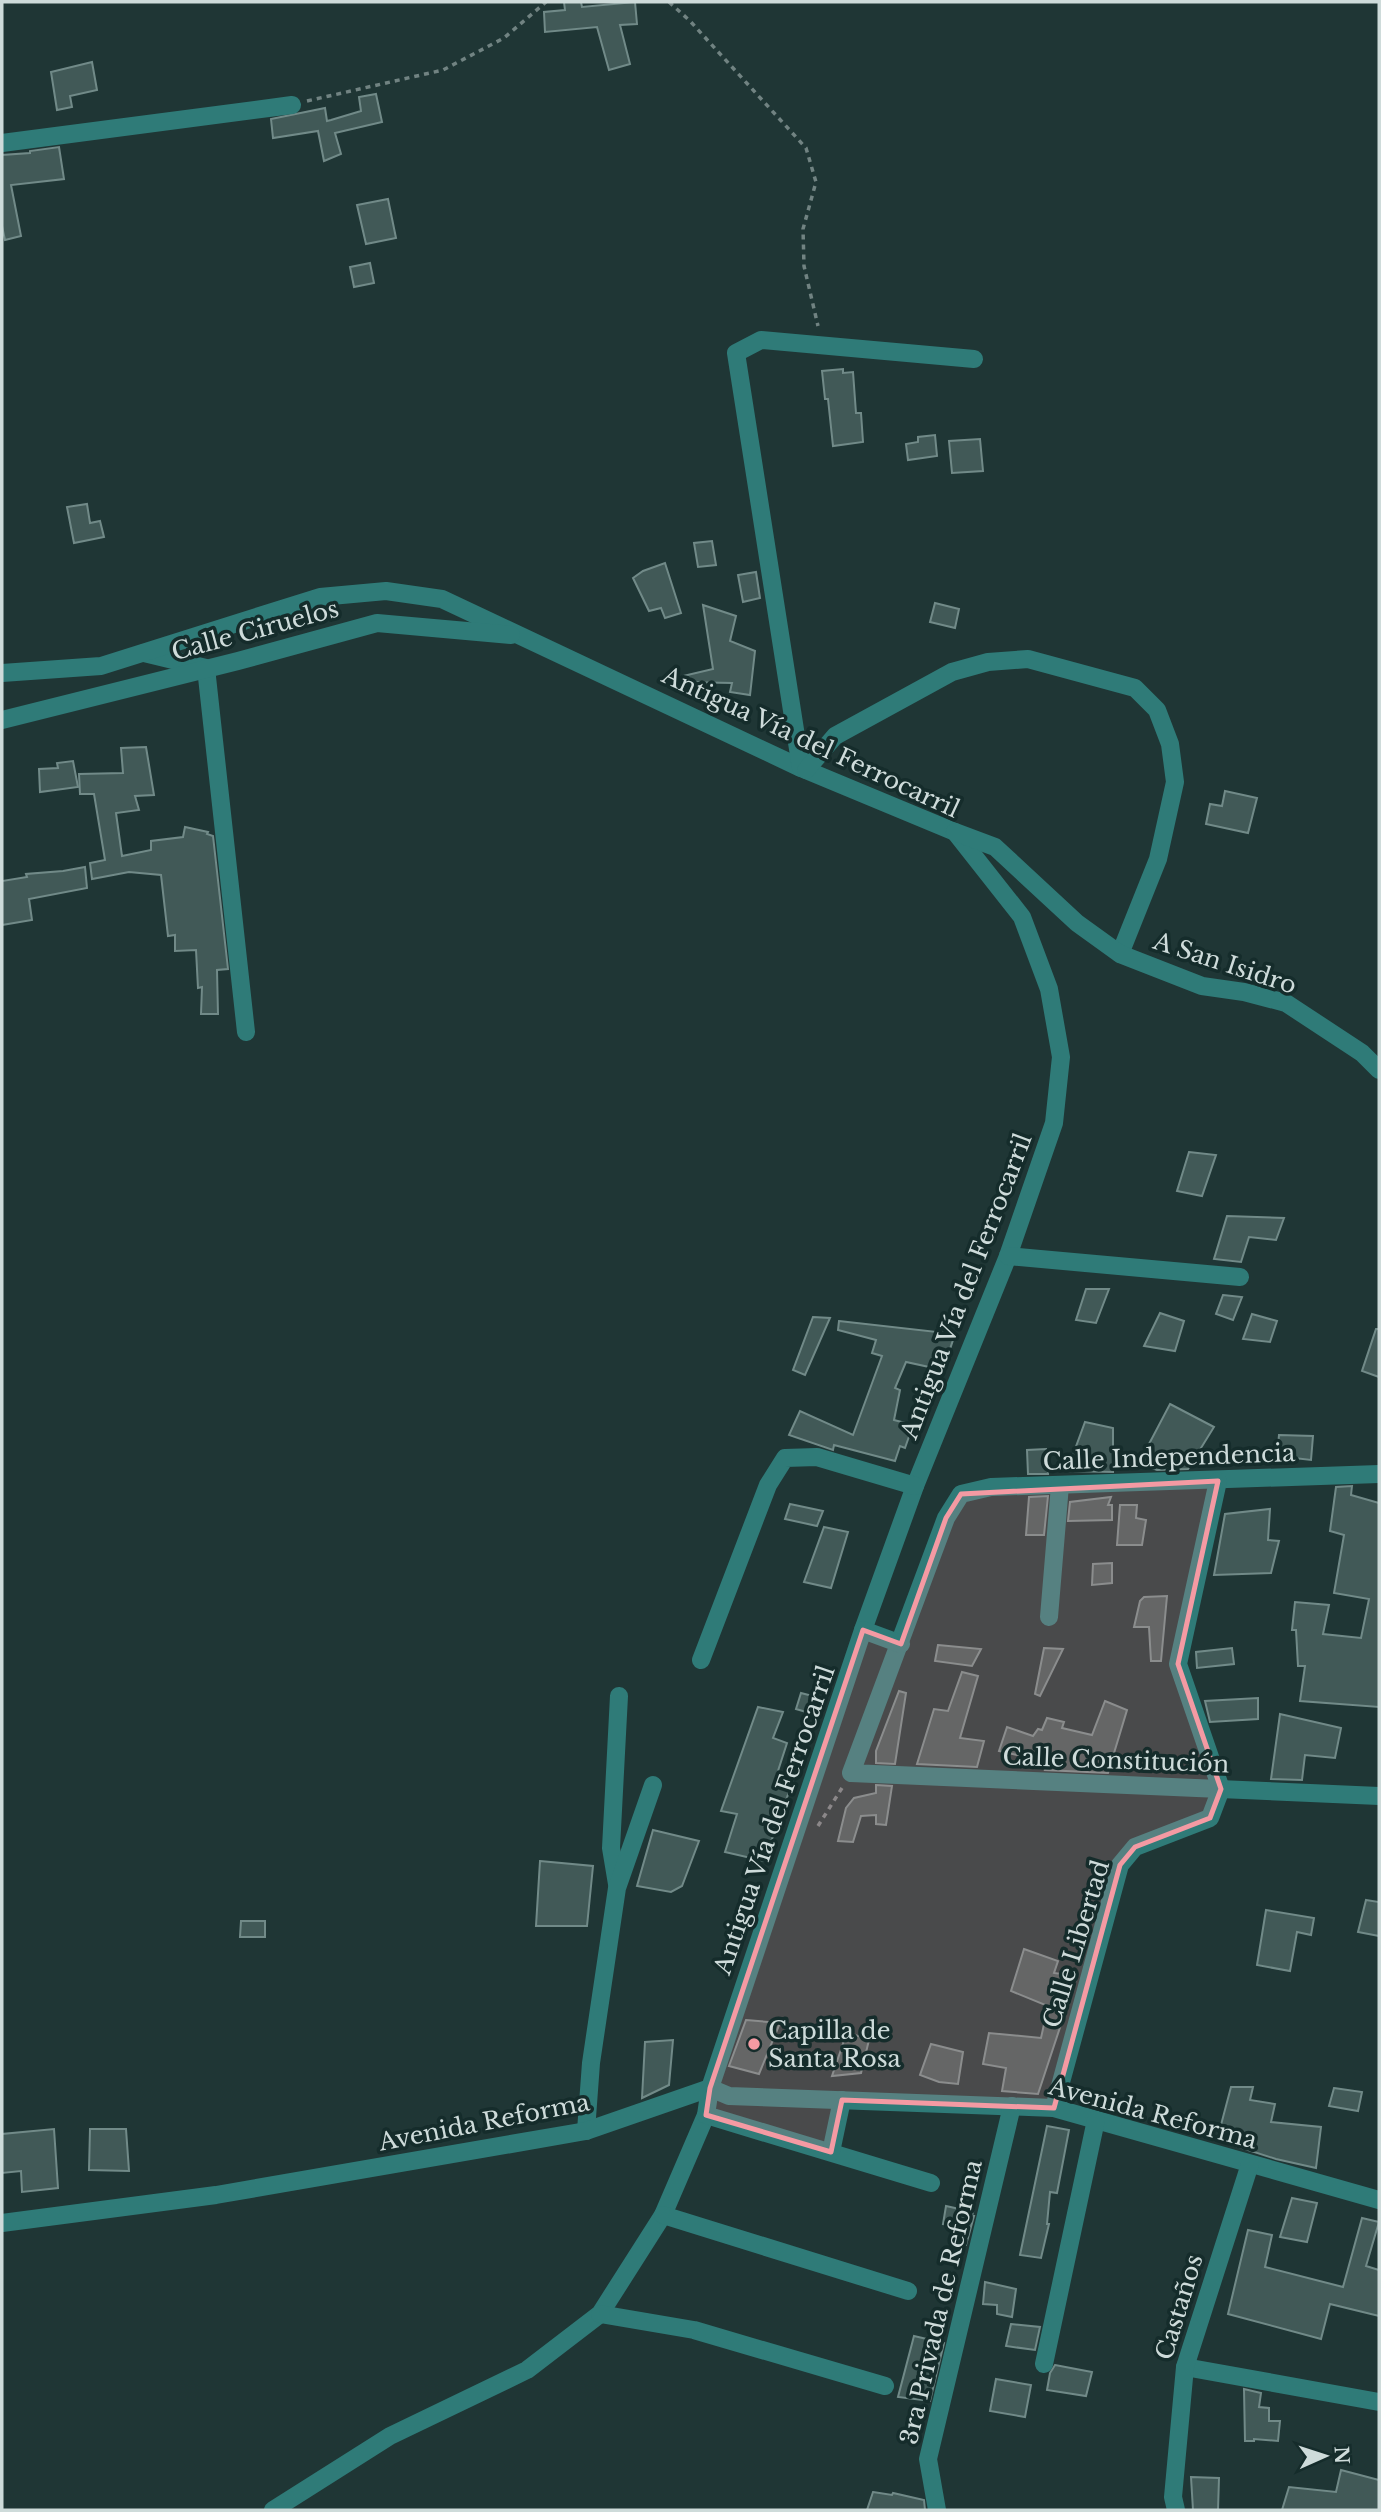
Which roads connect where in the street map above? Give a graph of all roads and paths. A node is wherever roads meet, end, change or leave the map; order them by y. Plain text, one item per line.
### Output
1 (547, 2) edge
2 (668, 2) edge
3 (292, 105) joint
4 (2, 144) edge
5 (822, 345) junction
6 (974, 359) dead end
7 (525, 636) junction
8 (144, 653) junction
9 (206, 668) junction
10 (2, 673) edge
11 (2, 720) edge
12 (804, 769) junction
13 (955, 832) junction
14 (1121, 954) junction
15 (246, 1032) dead end
16 (1379, 1070) edge
17 (1007, 1256) junction
18 (1240, 1277) dead end
19 (1379, 1474) edge
20 (1219, 1481) junction
21 (1060, 1485) junction
22 (915, 1486) junction
23 (1049, 1617) dead end
24 (863, 1630) junction
25 (901, 1643) junction
26 (701, 1660) dead end
27 (619, 1696) dead end
28 (653, 1785) dead end
29 (1221, 1789) junction
30 (1379, 1796) edge
31 (617, 1888) junction
32 (710, 2088) junction
33 (842, 2100) junction
34 (1012, 2106) junction
35 (1054, 2108) junction
36 (706, 2116) junction
37 (1096, 2120) junction
38 (586, 2131) junction
39 (831, 2152) junction
40 (1250, 2164) junction
41 (931, 2183) dead end
42 (1379, 2200) edge
43 (663, 2215) junction
44 (2, 2223) edge
45 (908, 2291) dead end
46 (600, 2314) junction
47 (1044, 2364) dead end
48 (1185, 2367) junction
49 (884, 2386) dead end
50 (1379, 2402) edge
51 (273, 2510) edge
52 (937, 2510) edge
53 (1175, 2510) edge

1 - 3 path
2 - 5 path
3 - 4 street
5 - 6 street
5 - 12 street
7 - 8 street, Antigua Vía del Ferrocarril
7 - 9 street, Calle Ciruelos
7 - 12 street, Antigua Vía del Ferrocarril
8 - 9 street
8 - 10 street, Antigua Vía del Ferrocarril
9 - 11 street, Calle Ciruelos
9 - 15 street
12 - 13 street, Antigua Vía del Ferrocarril
12 - 14 street
13 - 14 street, A San Isidro
13 - 17 street, Antigua Vía del Ferrocarril
14 - 16 street, A San Isidro
17 - 18 street
17 - 22 street, Antigua Vía del Ferrocarril
19 - 20 street, Calle Independencia
20 - 21 street, Calle Independencia
20 - 29 street
21 - 23 street
21 - 25 street, Calle Independencia
22 - 24 street, Antigua Vía del Ferrocarril
22 - 26 street
24 - 25 street
24 - 32 street, Antigua Vía del Ferrocarril
25 - 29 street, Calle Constitución
27 - 31 street
28 - 31 street
29 - 30 street, Calle Constitución
29 - 35 street, Calle Libertad
31 - 38 street
32 - 33 street, Avenida Reforma
32 - 36 street, Antigua Vía del Ferrocarril
32 - 38 street, Avenida Reforma
33 - 34 street, Avenida Reforma
33 - 39 street
34 - 35 street, Avenida Reforma
34 - 52 street, 3ra Privada de Reforma
35 - 37 street, Avenida Reforma
36 - 39 street
36 - 43 street, Antigua Vía del Ferrocarril
37 - 40 street, Avenida Reforma
37 - 47 street
38 - 44 street, Avenida Reforma
39 - 41 street
40 - 42 street, Avenida Reforma
40 - 48 street, Castaños
43 - 45 street
43 - 46 street, Antigua Vía del Ferrocarril
46 - 49 street
46 - 51 street, Antigua Vía del Ferrocarril
48 - 50 street
48 - 53 street, Castaños

